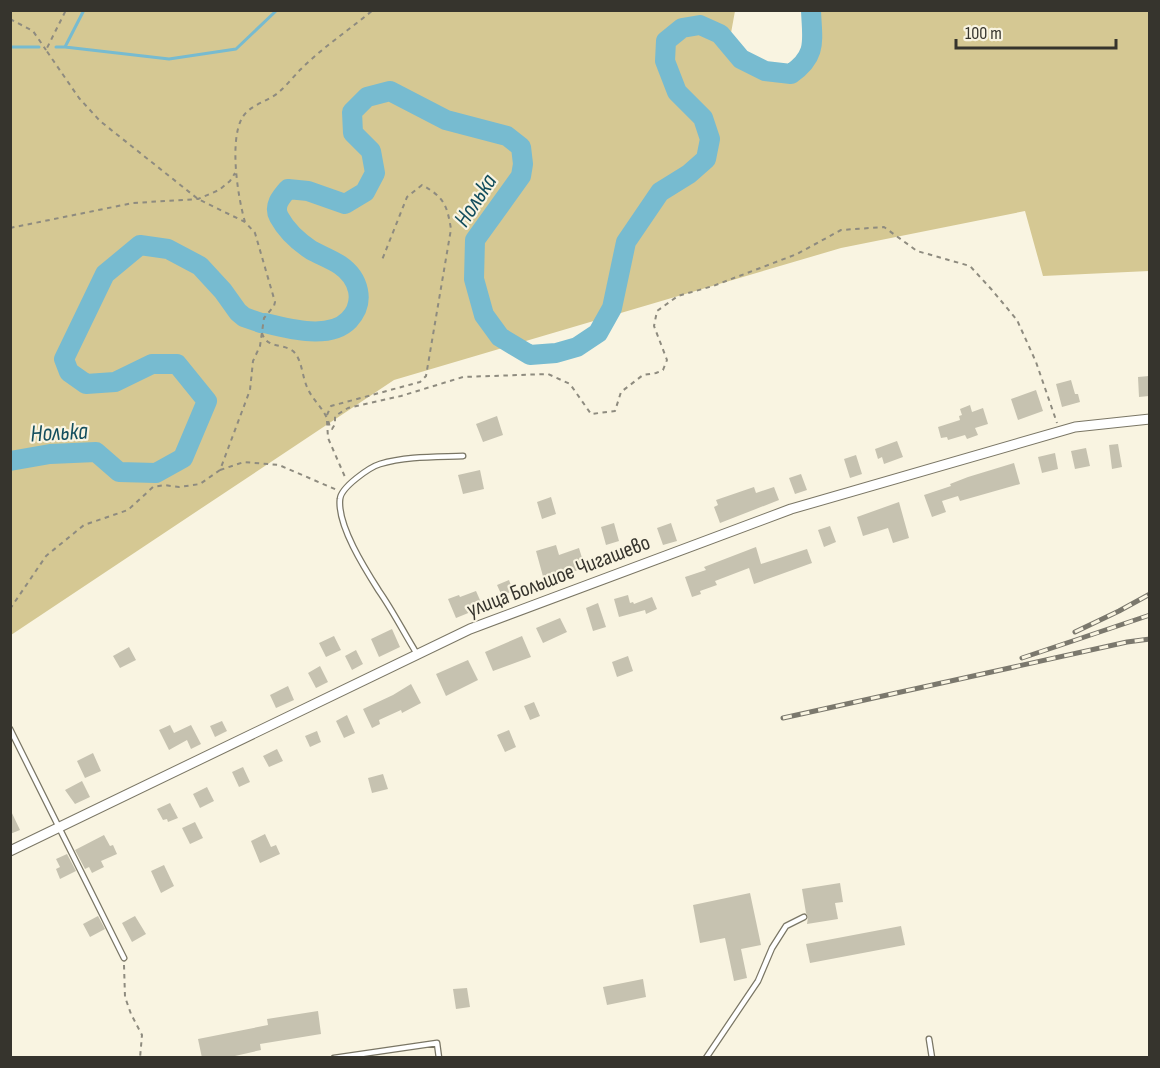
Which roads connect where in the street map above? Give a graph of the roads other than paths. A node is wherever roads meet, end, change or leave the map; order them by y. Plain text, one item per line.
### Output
1 (1149, 419) edge
2 (463, 456) dead end
3 (417, 654) junction
4 (10, 729) edge
5 (60, 827) junction
6 (10, 851) edge
7 (804, 917) dead end
8 (124, 958) road end
9 (929, 1039) dead end
10 (334, 1058) edge
11 (439, 1058) edge
12 (706, 1058) edge
13 (932, 1058) edge

1 - 3 street, улица Большое Чигашево
2 - 3 lane
3 - 5 street, улица Большое Чигашево
4 - 5 lane
5 - 6 street, улица Большое Чигашево
5 - 8 lane
7 - 12 lane
9 - 13 lane
10 - 11 lane

